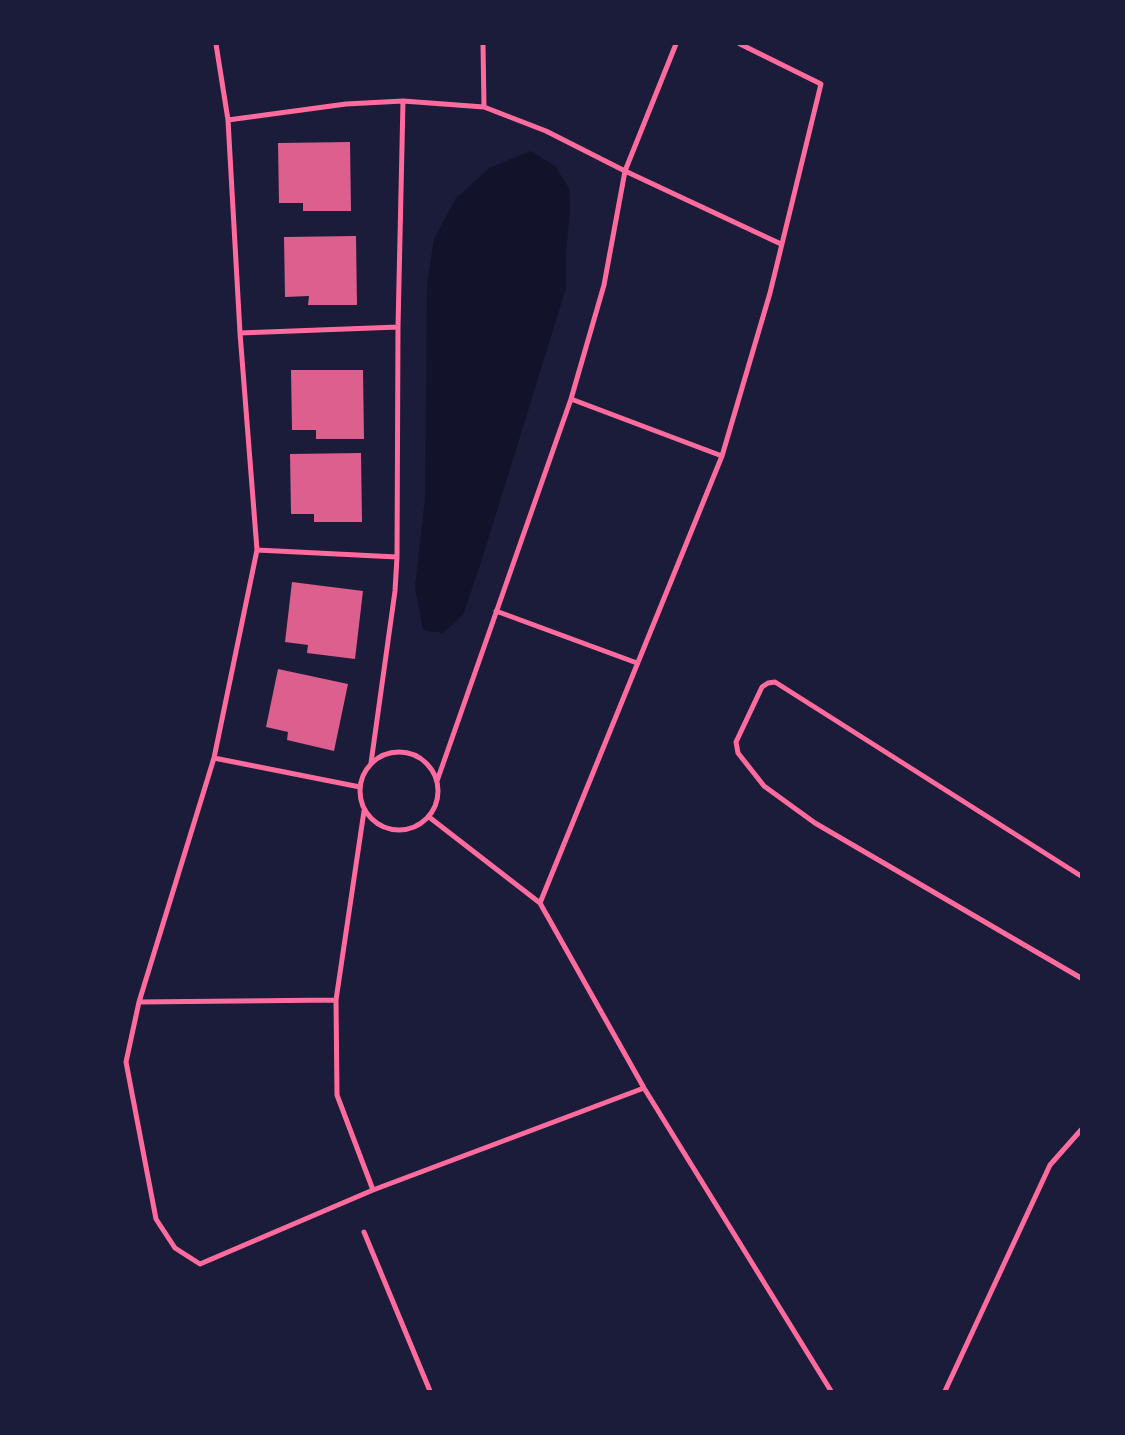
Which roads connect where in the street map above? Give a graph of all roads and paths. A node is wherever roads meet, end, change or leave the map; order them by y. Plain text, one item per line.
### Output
1 (216, 44) edge
2 (483, 44) edge
3 (676, 44) edge
4 (740, 44) edge
5 (403, 101) junction
6 (484, 107) junction
7 (228, 120) junction
8 (625, 171) junction
9 (781, 244) junction
10 (398, 327) junction
11 (240, 333) junction
12 (571, 399) junction
13 (722, 456) junction
14 (257, 550) junction
15 (397, 557) junction
16 (496, 611) junction
17 (637, 663) junction
18 (214, 758) junction
19 (371, 763) junction
20 (437, 781) junction
21 (360, 787) junction
22 (364, 811) junction
23 (429, 817) junction
24 (1081, 876) edge
25 (540, 903) junction
26 (1081, 978) edge
27 (336, 1000) junction
28 (139, 1002) junction
29 (644, 1088) junction
30 (1081, 1130) edge
31 (373, 1190) junction
32 (364, 1232) dead end
33 (430, 1391) edge
34 (831, 1391) edge
35 (945, 1391) edge

1 - 7 street
2 - 6 street
3 - 8 street
4 - 9 street
5 - 6 street
5 - 7 street
5 - 10 street
6 - 8 street
7 - 11 street
8 - 9 street
8 - 12 street
9 - 13 street
10 - 11 street
10 - 15 street
11 - 14 street
12 - 13 street
12 - 16 street
13 - 17 street
14 - 15 street
14 - 18 street
15 - 19 street
16 - 17 street
16 - 20 street
17 - 25 street
18 - 21 street
18 - 28 street
19 - 20 street
19 - 21 street
20 - 23 street
21 - 22 street
22 - 23 street
22 - 27 street
23 - 25 street
24 - 26 street
25 - 29 street
27 - 28 street
27 - 31 street
28 - 31 street
29 - 31 street
29 - 34 street
30 - 35 street
32 - 33 street

